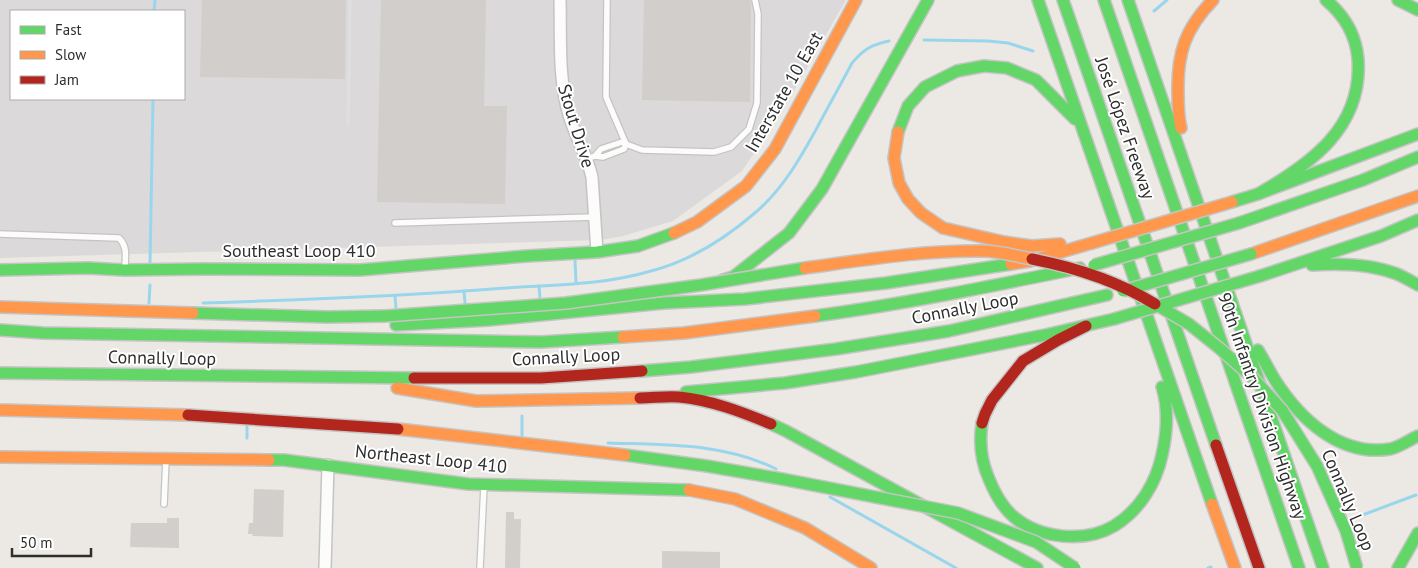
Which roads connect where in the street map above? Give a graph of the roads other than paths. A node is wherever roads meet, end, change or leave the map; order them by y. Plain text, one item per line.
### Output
1 (560, 0) edge
2 (607, 0) edge
3 (756, 0) edge
4 (856, 0) edge
5 (928, 0) edge
6 (1038, 0) edge
7 (1063, 0) edge
8 (1104, 0) edge
9 (1128, 0) edge
10 (1212, 0) edge
11 (1326, 0) edge
12 (1398, 0) edge
13 (1418, 10) edge
14 (1080, 125) junction
15 (1418, 134) edge
16 (624, 145) junction
17 (1418, 157) edge
18 (591, 158) junction
19 (1193, 187) junction
20 (1258, 194) junction
21 (1418, 196) edge
22 (595, 218) junction
23 (1418, 220) edge
24 (395, 223) dead end
25 (0, 234) edge
26 (1092, 244) junction
27 (597, 252) junction
28 (1192, 255) joint
29 (1285, 268) junction
30 (0, 270) edge
31 (124, 270) junction
32 (1418, 285) edge
33 (0, 298) edge
34 (664, 303) junction
35 (0, 307) edge
36 (107, 310) junction
37 (1237, 315) junction
38 (1086, 326) junction
39 (1151, 329) junction
40 (0, 330) edge
41 (43, 333) junction
42 (0, 373) edge
43 (335, 378) junction
44 (625, 399) junction
45 (0, 410) edge
46 (1418, 436) edge
47 (0, 457) edge
48 (166, 459) junction
49 (328, 465) junction
50 (484, 484) junction
51 (164, 504) dead end
52 (1418, 533) edge
53 (325, 568) edge
54 (480, 568) edge
55 (871, 568) edge
56 (1037, 568) edge
57 (1075, 568) edge
58 (1236, 568) edge
59 (1259, 568) edge
60 (1299, 568) edge
61 (1324, 568) edge
62 (1357, 568) edge
63 (1398, 568) edge

1 - 18 street, Stout Drive
2 - 16 lane
3 - 16 lane
4 - 27 main road, Interstate 10 East
5 - 34 main road
6 - 14 main road
7 - 59 main road, José López Freeway
8 - 28 main road, José López Freeway
9 - 19 main road
10 - 19 main road
11 - 20 main road
12 - 13 main road
14 - 26 main road
14 - 39 main road
15 - 20 main road
16 - 18 lane
17 - 41 main road, Connally Loop, bridge
18 - 22 street, Stout Drive
19 - 37 main road
20 - 26 main road, bridge
21 - 43 main road, Connally Loop, bridge
22 - 24 lane
22 - 27 street, Stout Drive
23 - 29 main road
25 - 31 lane
26 - 34 main road
27 - 31 main road, Southeast Loop 410
28 - 60 main road, 90th Infantry Division Highway
29 - 32 main road
29 - 38 main road, bridge
30 - 31 main road, Southeast Loop 410
33 - 36 main road
34 - 41 main road
35 - 36 main road
36 - 62 main road, Connally Loop, bridge
37 - 46 main road
37 - 61 main road
38 - 39 main road
38 - 44 main road
39 - 58 main road
40 - 41 main road, Connally Loop
42 - 43 main road, Connally Loop
43 - 44 main road
44 - 56 main road
45 - 57 main road, bridge
47 - 48 main road, Northeast Loop 410
48 - 49 main road, Northeast Loop 410
48 - 51 lane
49 - 50 main road, Northeast Loop 410
49 - 53 street
50 - 54 lane
50 - 55 main road, Northeast Loop 410
52 - 63 main road

